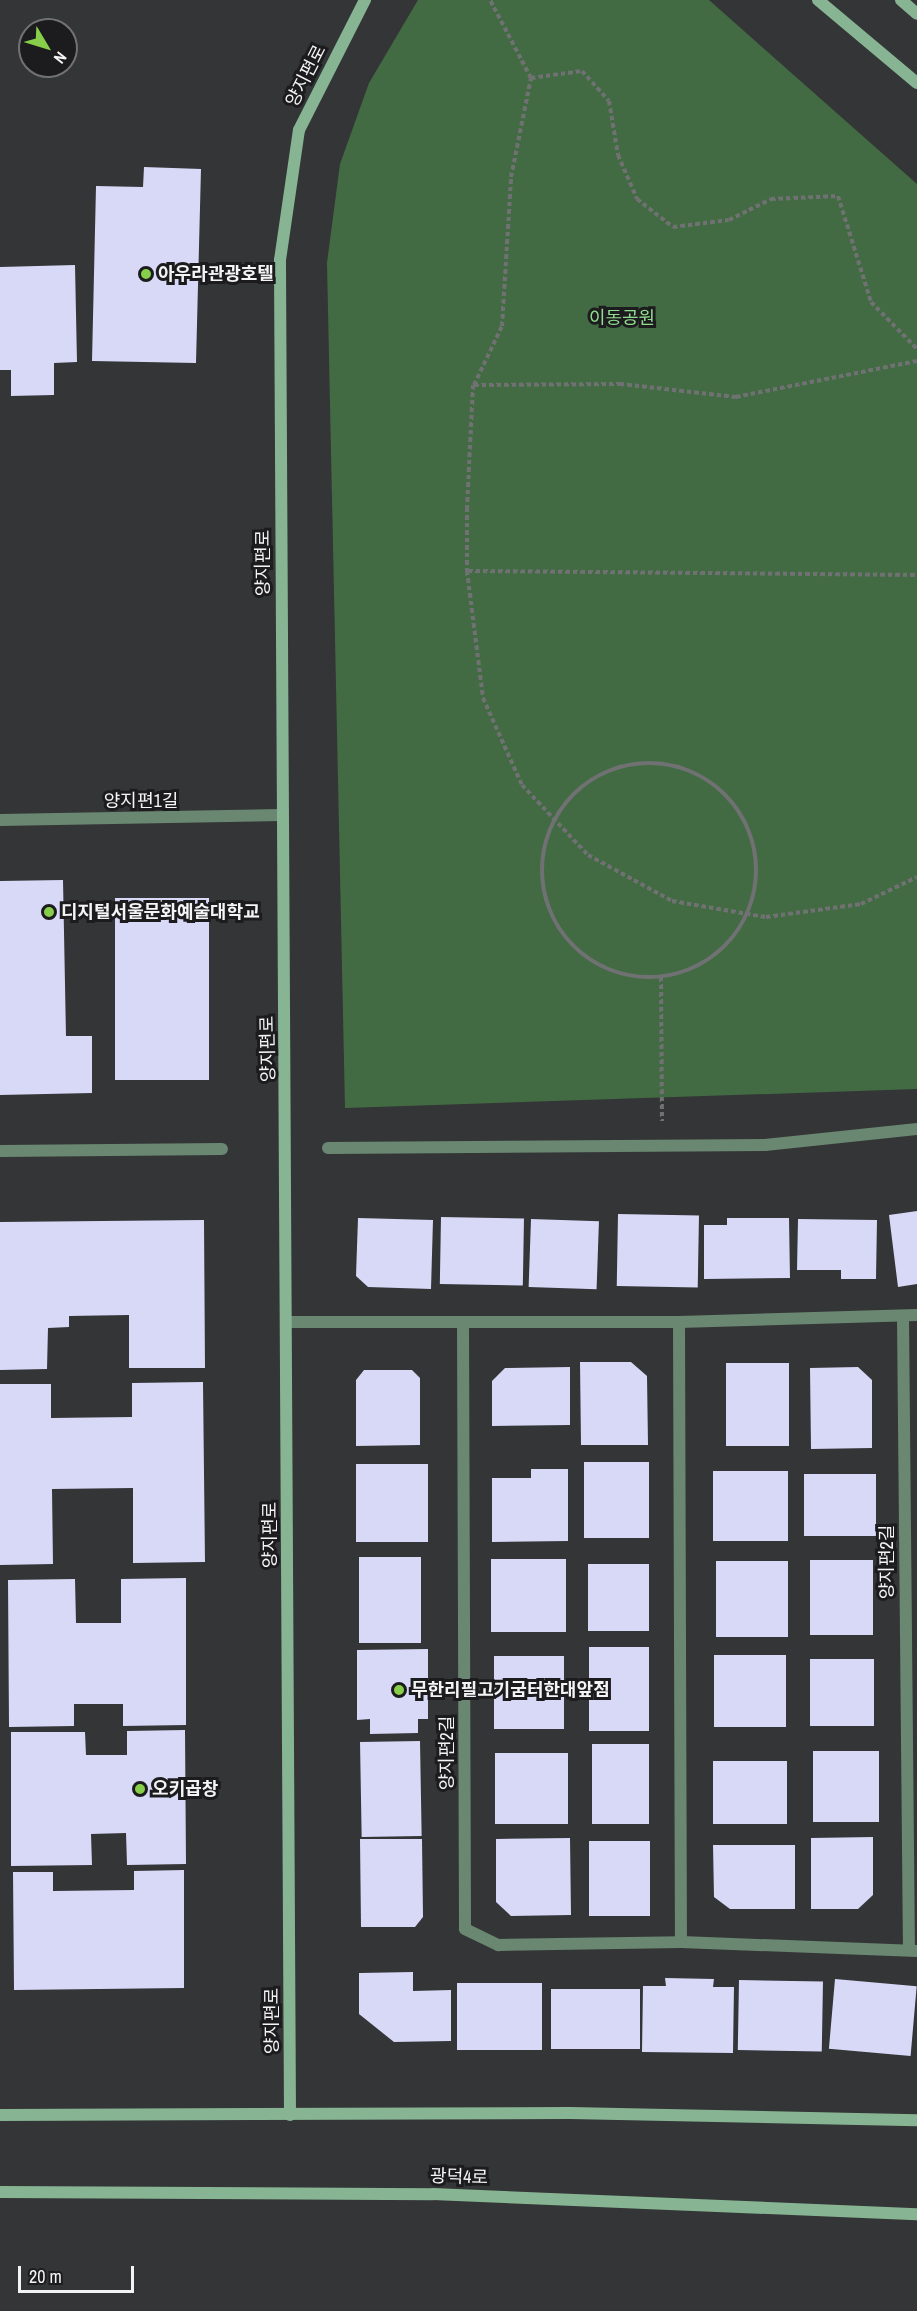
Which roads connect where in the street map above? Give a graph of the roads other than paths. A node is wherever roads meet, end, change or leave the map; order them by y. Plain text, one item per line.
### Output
1 (365, 0) edge
2 (818, 0) edge
3 (902, 0) edge
4 (917, 14) edge
5 (917, 84) edge
6 (281, 815) junction
7 (0, 820) edge
8 (917, 1129) edge
9 (328, 1148) dead end
10 (222, 1149) dead end
11 (0, 1151) edge
12 (917, 1315) edge
13 (903, 1317) junction
14 (287, 1322) junction
15 (464, 1322) junction
16 (680, 1322) junction
17 (681, 1942) junction
18 (913, 1951) edge
19 (0, 2115) edge
20 (290, 2115) junction
21 (917, 2120) edge
22 (0, 2192) edge
23 (917, 2214) edge

1 - 6 street, 양지편로
2 - 5 street
3 - 4 street
6 - 7 street, 양지편1길
6 - 14 street, 양지편로
8 - 9 street
10 - 11 street
12 - 13 street
13 - 16 street
13 - 18 street, 양지편2길
14 - 15 street
14 - 20 street, 양지편로
15 - 16 street
15 - 17 street, 양지편2길
16 - 17 street
17 - 18 street, 양지편2길
19 - 20 street
20 - 21 street
22 - 23 street, 광덕4로

